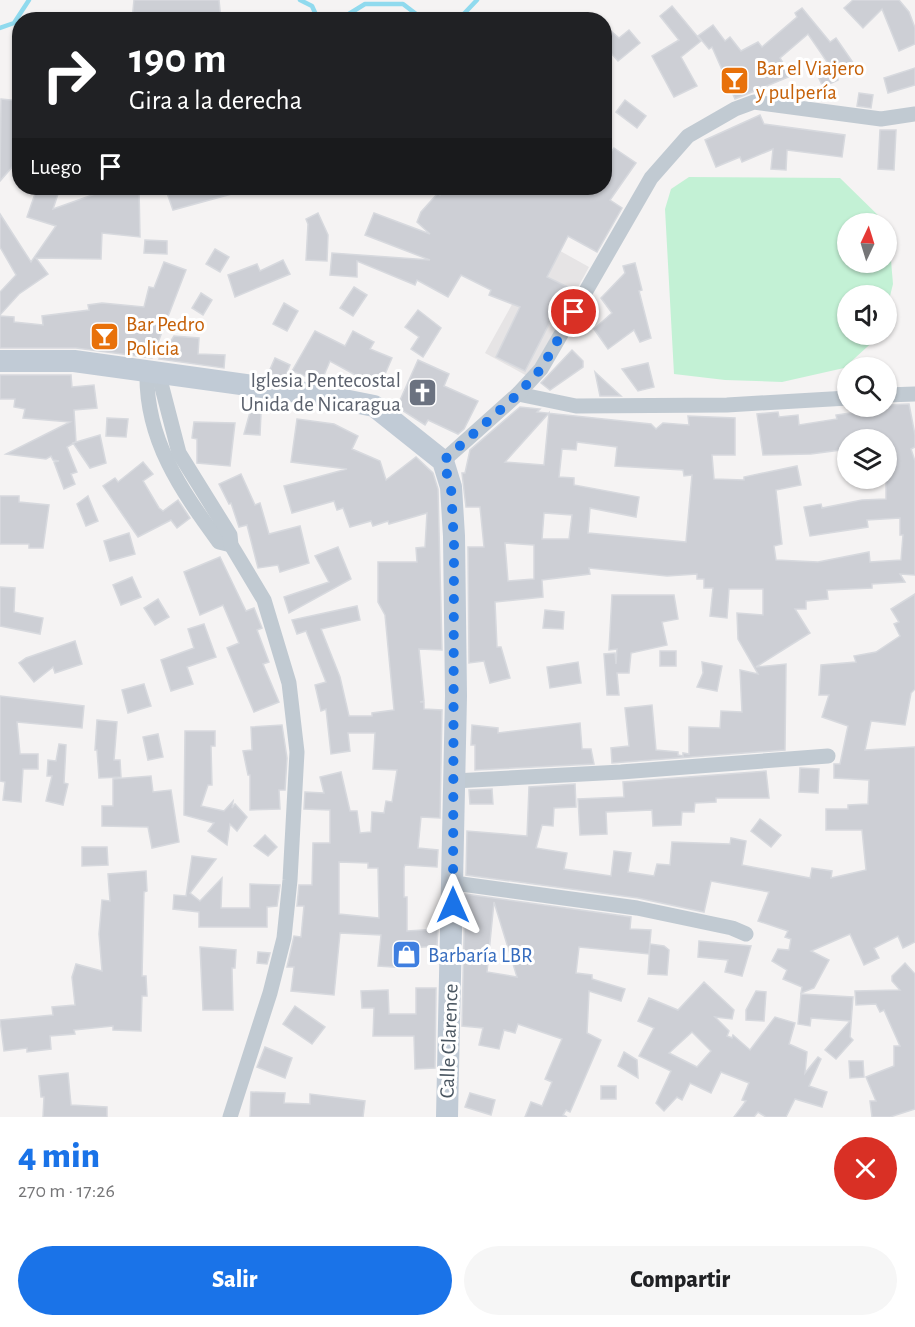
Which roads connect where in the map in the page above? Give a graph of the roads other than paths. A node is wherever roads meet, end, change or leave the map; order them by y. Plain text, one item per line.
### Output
1 (915, 114) edge
2 (0, 361) edge
3 (153, 371) junction
4 (518, 394) junction
5 (915, 394) edge
6 (897, 395) edge
7 (837, 399) edge
8 (443, 461) junction
9 (828, 756) dead end
10 (454, 781) junction
11 (454, 883) junction
12 (746, 934) dead end
13 (230, 1117) edge
14 (447, 1117) edge

1 - 4 street
2 - 3 street
3 - 8 street
3 - 13 street
4 - 7 street
4 - 8 street
5 - 6 street
8 - 10 street, Calle Clarence
9 - 10 street
10 - 11 street, Calle Clarence
11 - 12 street
11 - 14 street, Calle Clarence

